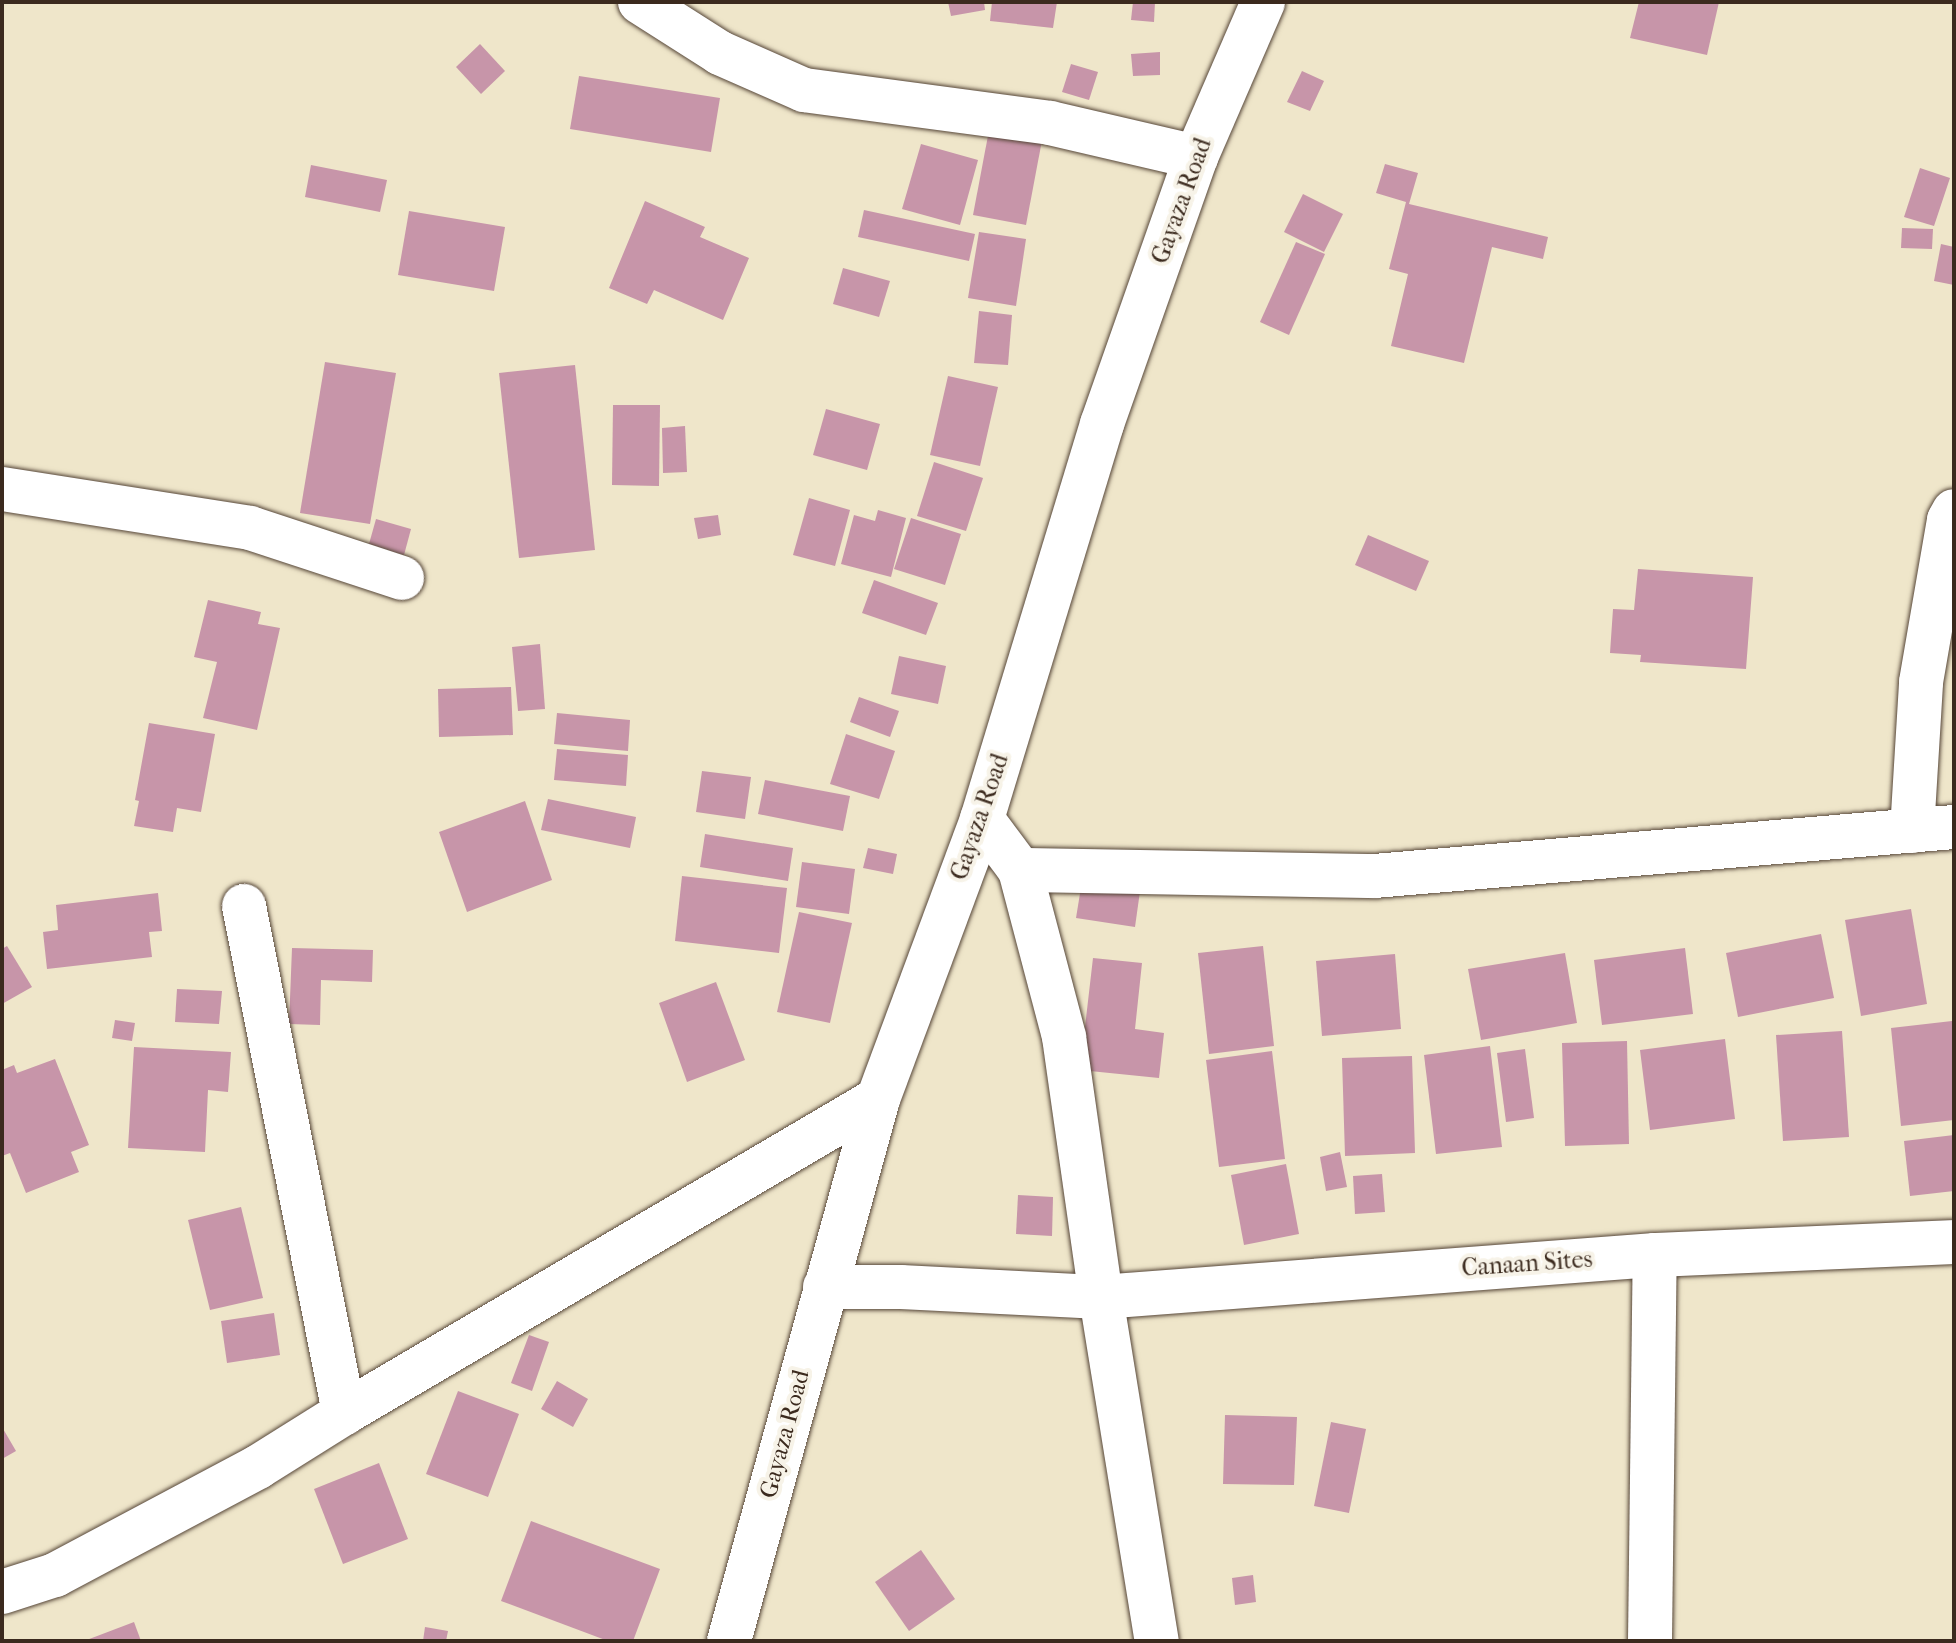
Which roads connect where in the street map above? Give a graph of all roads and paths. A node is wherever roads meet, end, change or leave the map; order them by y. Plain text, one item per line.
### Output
1 (640, 2) edge
2 (1263, 2) edge
3 (1196, 157) junction
4 (2, 489) edge
5 (1954, 511) edge
6 (402, 578) dead end
7 (982, 819) junction
8 (1933, 829) edge
9 (1020, 870) junction
10 (244, 906) dead end
11 (878, 1099) junction
12 (1954, 1242) edge
13 (1655, 1255) junction
14 (825, 1287) junction
15 (1101, 1297) junction
16 (344, 1413) junction
17 (2, 1592) edge
18 (729, 1641) edge
19 (1157, 1641) edge
20 (1650, 1641) edge

1 - 3 street
2 - 3 street, Gayaza Road
3 - 7 street, Gayaza Road
4 - 6 street
5 - 8 street
7 - 9 street
7 - 11 street, Gayaza Road
8 - 9 street
9 - 15 street
10 - 16 street
11 - 14 street, Gayaza Road
11 - 16 street
12 - 13 street, Canaan Sites
13 - 15 street, Canaan Sites
13 - 20 street
14 - 15 street, Canaan Sites
14 - 18 street, Gayaza Road
15 - 19 street
16 - 17 street

